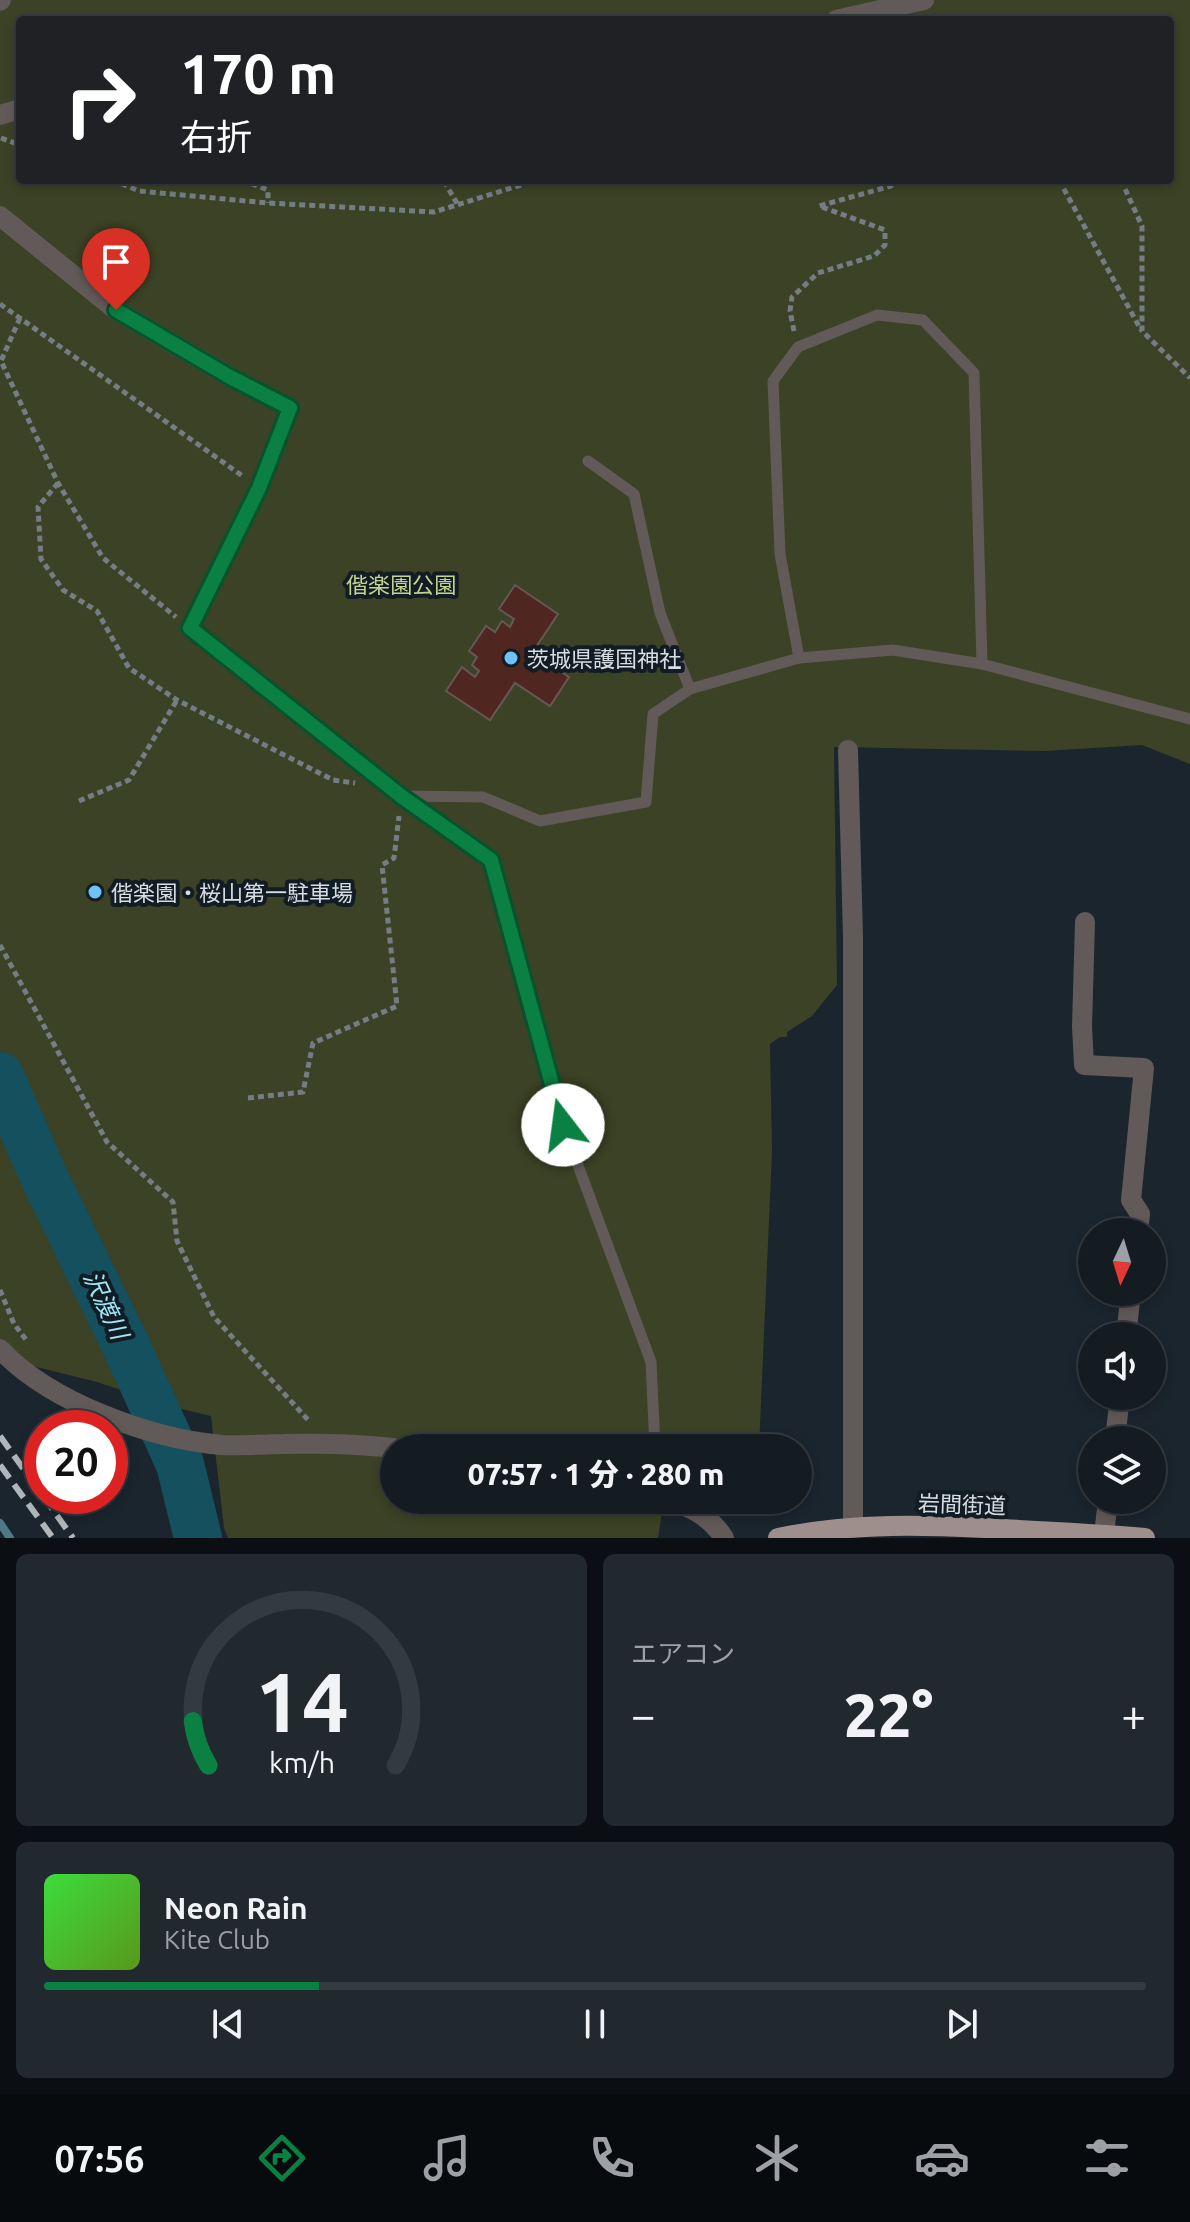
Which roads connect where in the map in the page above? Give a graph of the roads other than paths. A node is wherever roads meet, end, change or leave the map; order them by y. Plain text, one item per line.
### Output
1 (924, 0) edge
2 (854, 16) edge
3 (0, 216) edge
4 (230, 377) joint
5 (588, 461) dead end
6 (799, 658) junction
7 (982, 664) junction
8 (690, 689) junction
9 (1190, 719) edge
10 (848, 750) dead end
11 (396, 792) junction
12 (1085, 922) dead end
13 (1140, 1218) edge
14 (0, 1349) edge
15 (654, 1434) edge
16 (380, 1447) edge
17 (700, 1514) edge
18 (1106, 1514) edge
19 (853, 1526) junction
20 (1104, 1535) junction
21 (724, 1538) edge
22 (778, 1538) edge
23 (1145, 1538) edge

1 - 2 street
3 - 4 street
4 - 11 lane
5 - 8 lane
6 - 7 lane
6 - 7 lane
6 - 8 lane
7 - 9 lane
8 - 11 lane
10 - 19 street
11 - 15 lane
12 - 13 street
14 - 16 street
17 - 21 street
18 - 20 street
19 - 20 main road, 岩間街道
19 - 22 main road, 岩間街道
20 - 23 main road, 岩間街道

